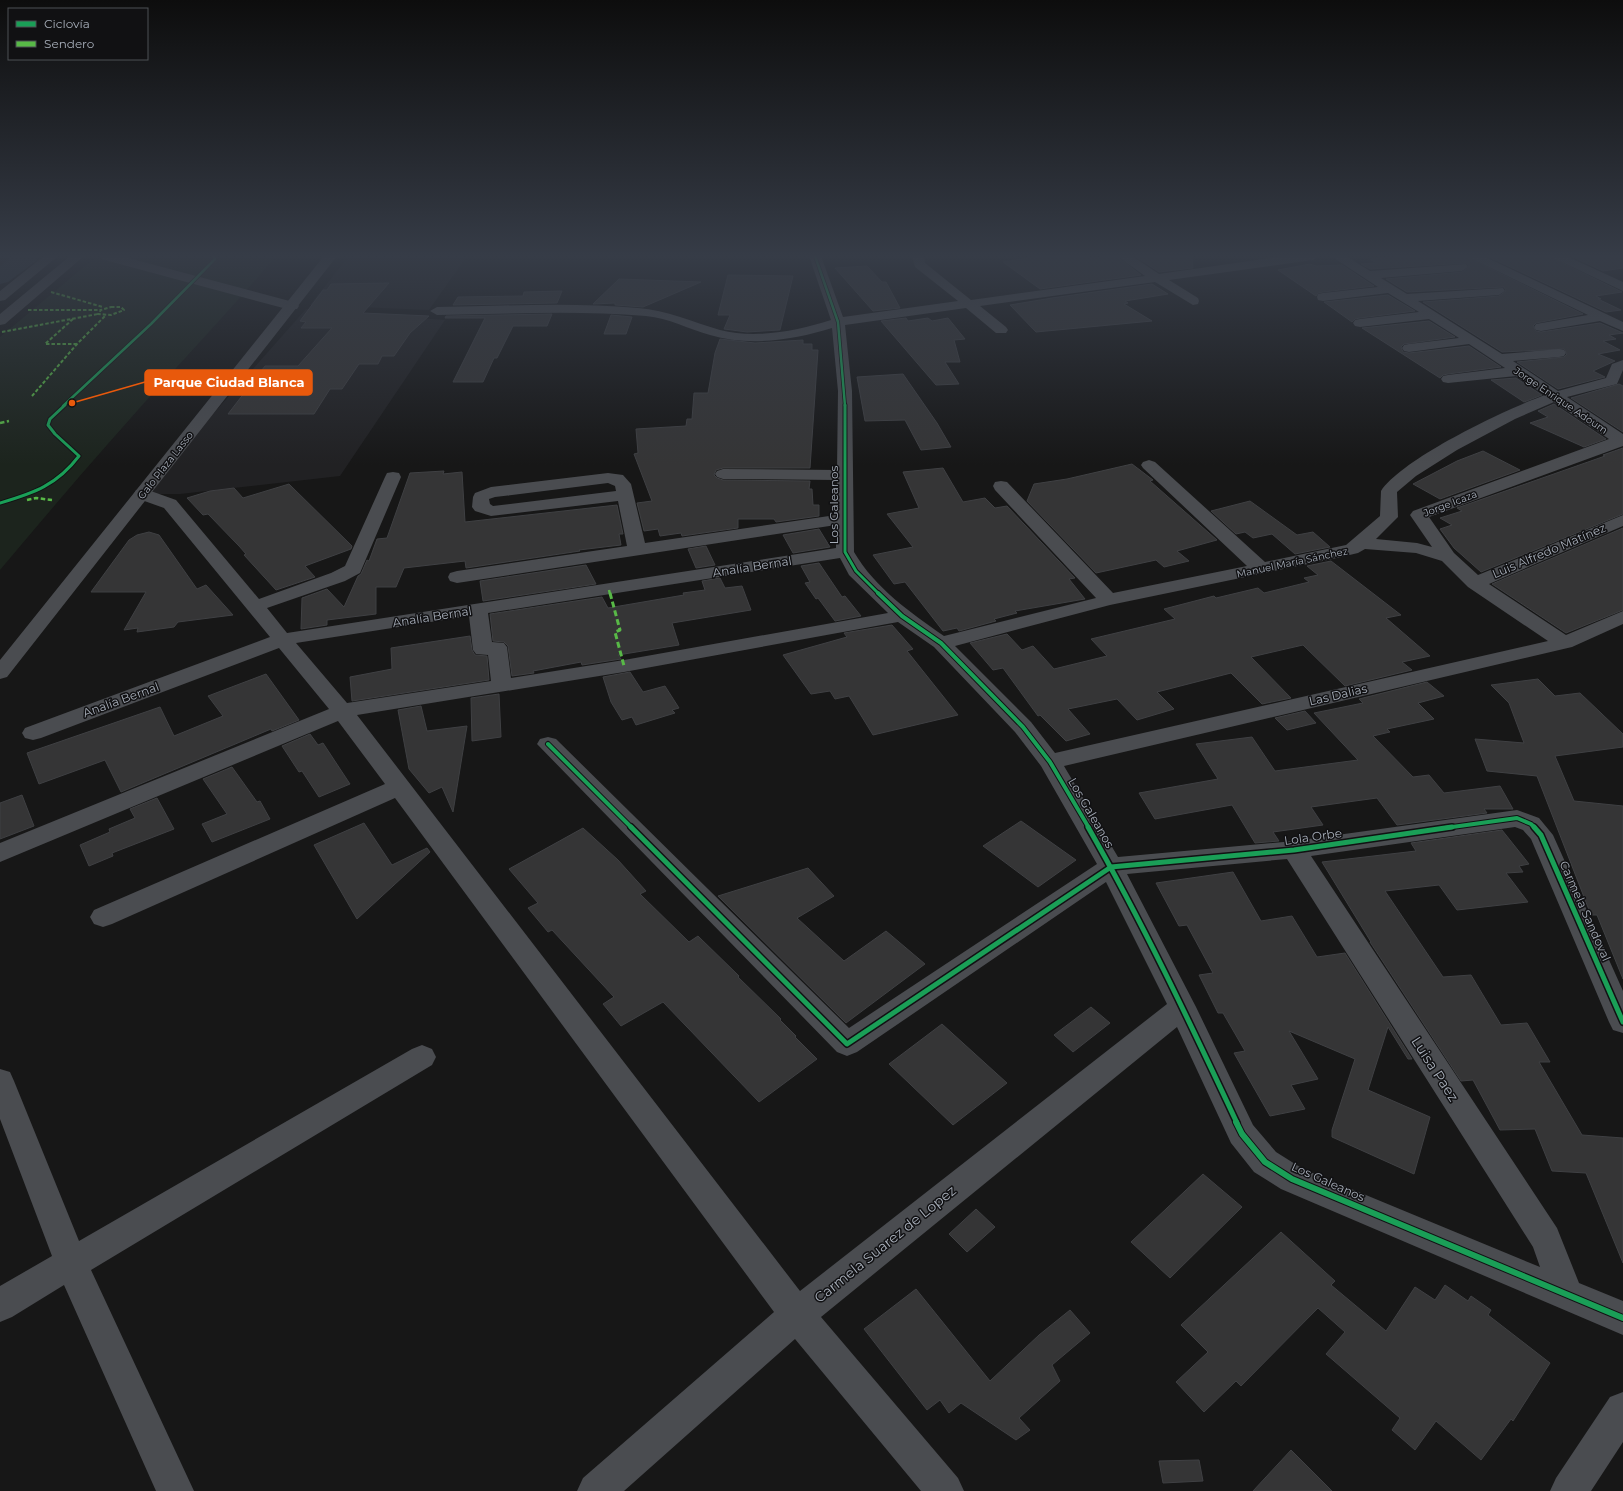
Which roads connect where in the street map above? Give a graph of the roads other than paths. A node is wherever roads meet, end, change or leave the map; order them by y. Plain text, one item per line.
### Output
1 (276, 326) edge
2 (696, 326) edge
3 (826, 326) edge
4 (838, 326) edge
5 (995, 326) edge
6 (1448, 326) edge
7 (1551, 326) edge
8 (1541, 327) dead end
9 (1001, 330) dead end
10 (1472, 340) junction
11 (1409, 348) dead end
12 (1560, 353) dead end
13 (1499, 358) junction
14 (1623, 364) edge
15 (1519, 371) junction
16 (1448, 379) dead end
17 (1617, 380) edge
18 (1552, 396) junction
19 (1622, 441) edge
20 (1149, 465) dead end
21 (723, 474) dead end
22 (844, 475) junction
23 (393, 476) dead end
24 (1002, 486) dead end
25 (142, 494) junction
26 (625, 495) junction
27 (1419, 515) junction
28 (1389, 517) junction
29 (844, 519) junction
30 (1623, 520) edge
31 (1361, 544) junction
32 (637, 550) junction
33 (844, 552) junction
34 (1448, 557) junction
35 (1261, 568) junction
36 (456, 577) dead end
37 (1475, 583) junction
38 (1109, 600) junction
39 (256, 606) junction
40 (478, 610) junction
41 (902, 616) junction
42 (1623, 617) edge
43 (284, 640) junction
44 (941, 643) junction
45 (1565, 643) junction
46 (0, 673) edge
47 (502, 685) junction
48 (342, 711) junction
49 (33, 733) dead end
50 (548, 744) dead end
51 (1050, 762) junction
52 (399, 787) junction
53 (1517, 818) joint
54 (1294, 850) junction
55 (0, 853) edge
56 (1111, 867) junction
57 (103, 917) dead end
58 (1182, 1007) junction
59 (1623, 1022) edge
60 (422, 1057) dead end
61 (0, 1081) edge
62 (71, 1263) junction
63 (1566, 1293) junction
64 (0, 1305) edge
65 (797, 1315) junction
66 (1623, 1318) edge
67 (1623, 1410) edge
68 (175, 1491) edge
69 (596, 1491) edge
70 (945, 1491) edge
71 (1569, 1491) edge

1 - 25 street, Galo Plaza Lasso
2 - 3 street
4 - 22 street, Los Galeanos
5 - 9 street
6 - 10 street, Jorge Enrique Adoum
7 - 8 street
10 - 11 street
10 - 13 street, Jorge Enrique Adoum
12 - 13 street
13 - 15 street, Jorge Enrique Adoum
14 - 17 street
15 - 16 street
15 - 18 street, Jorge Enrique Adoum
17 - 18 street
18 - 19 street, Jorge Enrique Adoum
18 - 28 street
19 - 27 street, Jorge Icaza
20 - 35 street
21 - 22 street
22 - 29 street, Los Galeanos
23 - 39 street
24 - 38 street
25 - 39 street
25 - 46 street, Galo Plaza Lasso
26 - 26 street
26 - 32 street
27 - 28 street
27 - 34 street, Jorge Icaza
28 - 31 street, Manuel María Sánchez
29 - 32 street
29 - 33 street, Los Galeanos
30 - 37 street, Luis Alfredo Matínez
31 - 34 street
31 - 35 street, Manuel María Sánchez
32 - 36 street
33 - 40 street, Analía Bernal
33 - 41 street, Los Galeanos
34 - 37 street, Jorge Icaza
35 - 38 street, Manuel María Sánchez
37 - 45 street, Jorge Icaza
38 - 44 street, Manuel María Sánchez
39 - 43 street
40 - 43 street, Analía Bernal
40 - 47 street
41 - 44 street, Los Galeanos
41 - 47 street
42 - 45 street, Las Dalias
43 - 48 street
43 - 49 street, Analía Bernal
44 - 51 street, Los Galeanos
45 - 51 street, Las Dalias
47 - 48 street
48 - 52 street
48 - 55 street
50 - 56 street
51 - 56 street, Los Galeanos
52 - 57 street
52 - 65 street
53 - 54 street, Lola Orbe
53 - 59 street, Carmela Sandoval
54 - 56 street, Lola Orbe
54 - 63 street, Luisa Paez
56 - 58 street, Los Galeanos
58 - 63 street, Los Galeanos
58 - 65 street, Carmela Suarez de Lopez
60 - 62 street
61 - 62 street
62 - 64 street
62 - 68 street
63 - 66 street, Los Galeanos
65 - 69 street, Carmela Suarez de Lopez
65 - 70 street
67 - 71 street

